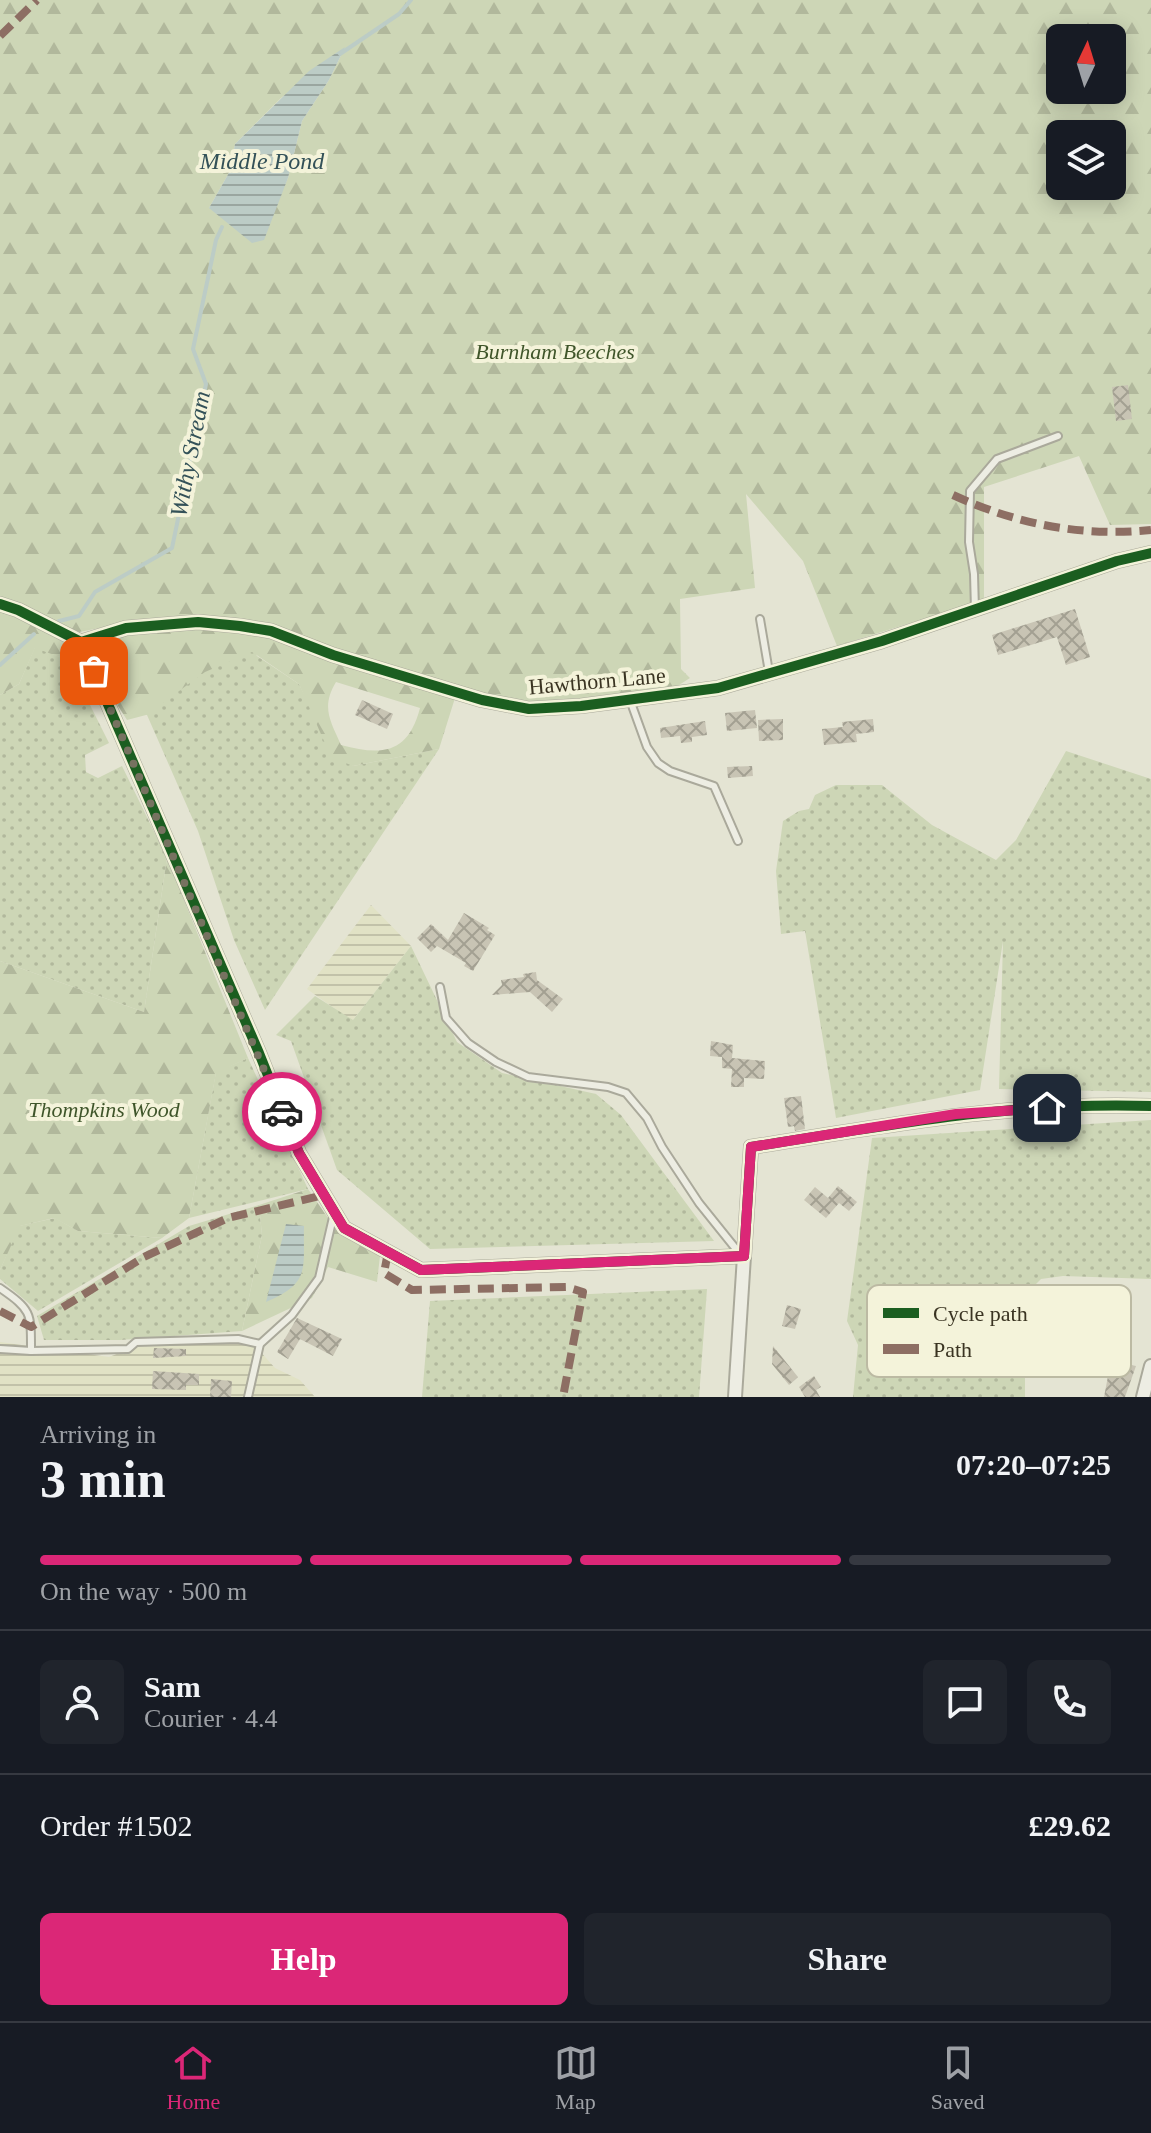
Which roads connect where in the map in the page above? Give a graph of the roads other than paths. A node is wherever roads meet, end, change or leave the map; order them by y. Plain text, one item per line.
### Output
1 (1058, 436) dead end
2 (1151, 553) edge
3 (0, 604) edge
4 (975, 610) junction
5 (760, 619) dead end
6 (81, 642) junction
7 (769, 672) junction
8 (630, 700) junction
9 (738, 841) dead end
10 (440, 987) dead end
11 (1151, 1106) edge
12 (334, 1213) junction
13 (743, 1257) junction
14 (0, 1288) edge
15 (260, 1344) junction
16 (0, 1349) edge
17 (31, 1351) junction
18 (1151, 1366) edge
19 (248, 1397) edge
20 (735, 1397) edge
21 (1143, 1397) edge

1 - 4 lane
2 - 4 street, Hawthorn Lane
3 - 6 street
4 - 7 street, Hawthorn Lane
5 - 7 lane
6 - 8 street, Hawthorn Lane
6 - 12 street
7 - 8 street, Hawthorn Lane
8 - 9 lane
10 - 13 lane
11 - 13 street
12 - 13 street
12 - 15 lane
13 - 20 street
14 - 17 lane
15 - 17 lane
15 - 19 lane
16 - 17 lane
18 - 21 street

